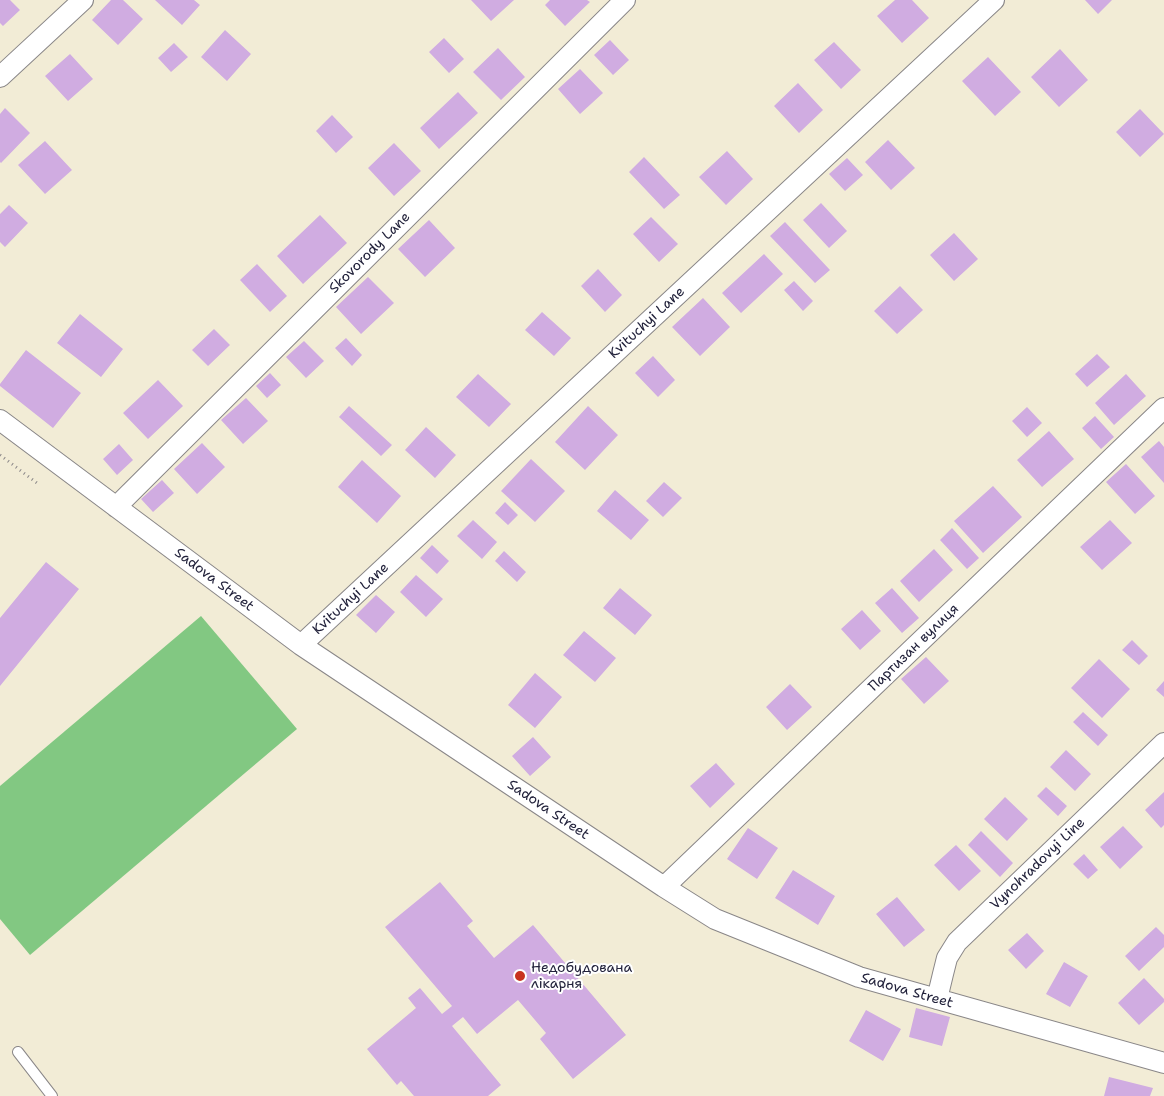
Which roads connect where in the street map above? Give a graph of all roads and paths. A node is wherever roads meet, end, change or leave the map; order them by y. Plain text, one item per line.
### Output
1 (82, 0) edge
2 (624, 0) edge
3 (994, 0) edge
4 (0, 76) edge
5 (1164, 408) edge
6 (0, 420) edge
7 (0, 454) edge
8 (37, 483) dead end
9 (116, 507) junction
10 (301, 645) junction
11 (1164, 743) edge
12 (664, 887) junction
13 (938, 1000) junction
14 (18, 1052) dead end
15 (1164, 1063) edge
16 (52, 1096) edge

1 - 4 street
2 - 9 street, Skovorody Lane
3 - 10 street, Kvituchyi Lane
5 - 12 street, Партизан вулиця
6 - 9 street, Sadova Street
7 - 8 path
9 - 10 street, Sadova Street
10 - 12 street, Sadova Street
11 - 13 street, Vynohradovyi Line
12 - 13 street, Sadova Street
13 - 15 street, Sadova Street
14 - 16 lane

